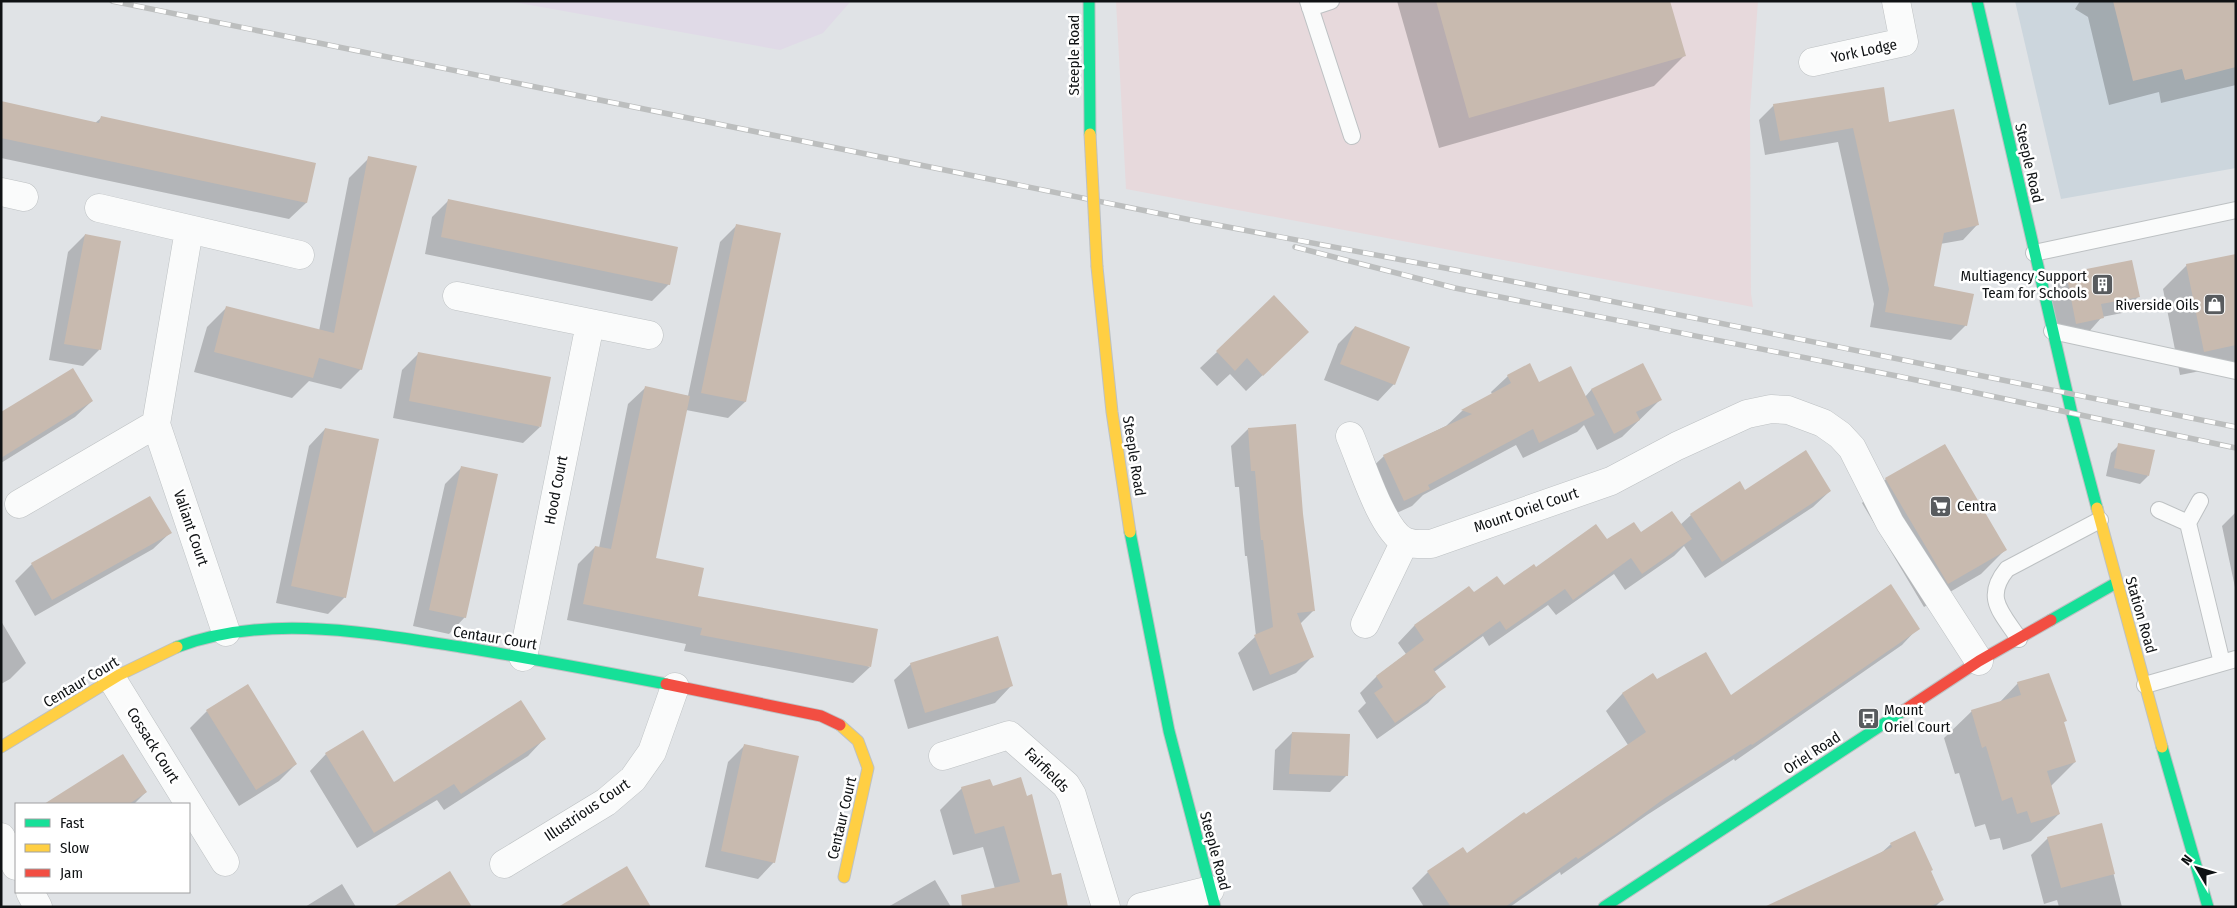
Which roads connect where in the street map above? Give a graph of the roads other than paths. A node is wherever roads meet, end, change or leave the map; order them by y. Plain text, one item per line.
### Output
1 (1089, 1) edge
2 (1331, 1) edge
3 (1896, 1) edge
4 (1977, 1) edge
5 (1309, 4) edge
6 (1813, 62) dead end
7 (1352, 136) dead end
8 (99, 208) dead end
9 (2236, 210) edge
10 (188, 230) junction
11 (2034, 254) junction
12 (300, 255) dead end
13 (457, 296) dead end
14 (590, 324) junction
15 (2052, 330) junction
16 (649, 335) dead end
17 (2236, 371) edge
18 (156, 424) junction
19 (1350, 436) dead end
20 (2200, 501) dead end
21 (19, 504) dead end
22 (2159, 510) dead end
23 (2100, 520) junction
24 (2188, 524) junction
25 (1405, 541) junction
26 (2116, 583) junction
27 (1364, 624) dead end
28 (226, 632) junction
29 (2019, 638) junction
30 (523, 657) junction
31 (1979, 661) junction
32 (2229, 661) edge
33 (112, 679) junction
34 (2146, 684) junction
35 (675, 686) junction
36 (1, 747) edge
37 (943, 756) dead end
38 (189, 803) edge
39 (190, 804) edge
40 (1, 837) edge
41 (226, 862) dead end
42 (15, 864) edge
43 (504, 864) dead end
44 (844, 877) dead end
45 (31, 893) edge
46 (1212, 898) edge
47 (38, 907) edge
48 (1106, 907) edge
49 (1142, 907) edge
50 (1604, 907) edge
51 (2208, 907) edge

1 - 46 street, Steeple Road, bridge
2 - 5 lane
3 - 6 street, York Lodge
4 - 11 street, Steeple Road
5 - 7 lane
8 - 10 street
9 - 11 lane
10 - 12 street
10 - 18 street, Valiant Court
11 - 15 street, Steeple Road
13 - 14 street
14 - 16 street
14 - 30 street, Hood Court
15 - 17 lane
15 - 23 street, Station Road
18 - 21 street
18 - 28 street, Valiant Court
19 - 25 street
20 - 24 lane
22 - 24 lane
23 - 26 street, Station Road
23 - 29 lane
24 - 32 lane
25 - 27 street
25 - 31 street, Mount Oriel Court
26 - 29 street, Oriel Road
26 - 34 street, Station Road
28 - 30 street, Centaur Court
28 - 33 street, Centaur Court
29 - 31 street, Oriel Road
30 - 35 street, Centaur Court
31 - 50 street, Oriel Road
32 - 34 lane
33 - 36 street, Centaur Court
33 - 38 street, Cossack Court
34 - 51 street, Station Road
35 - 43 street, Illustrious Court
35 - 44 street, Centaur Court
37 - 48 street, Fairfields
39 - 41 street, Cossack Court
40 - 42 street
45 - 47 street
46 - 49 street

